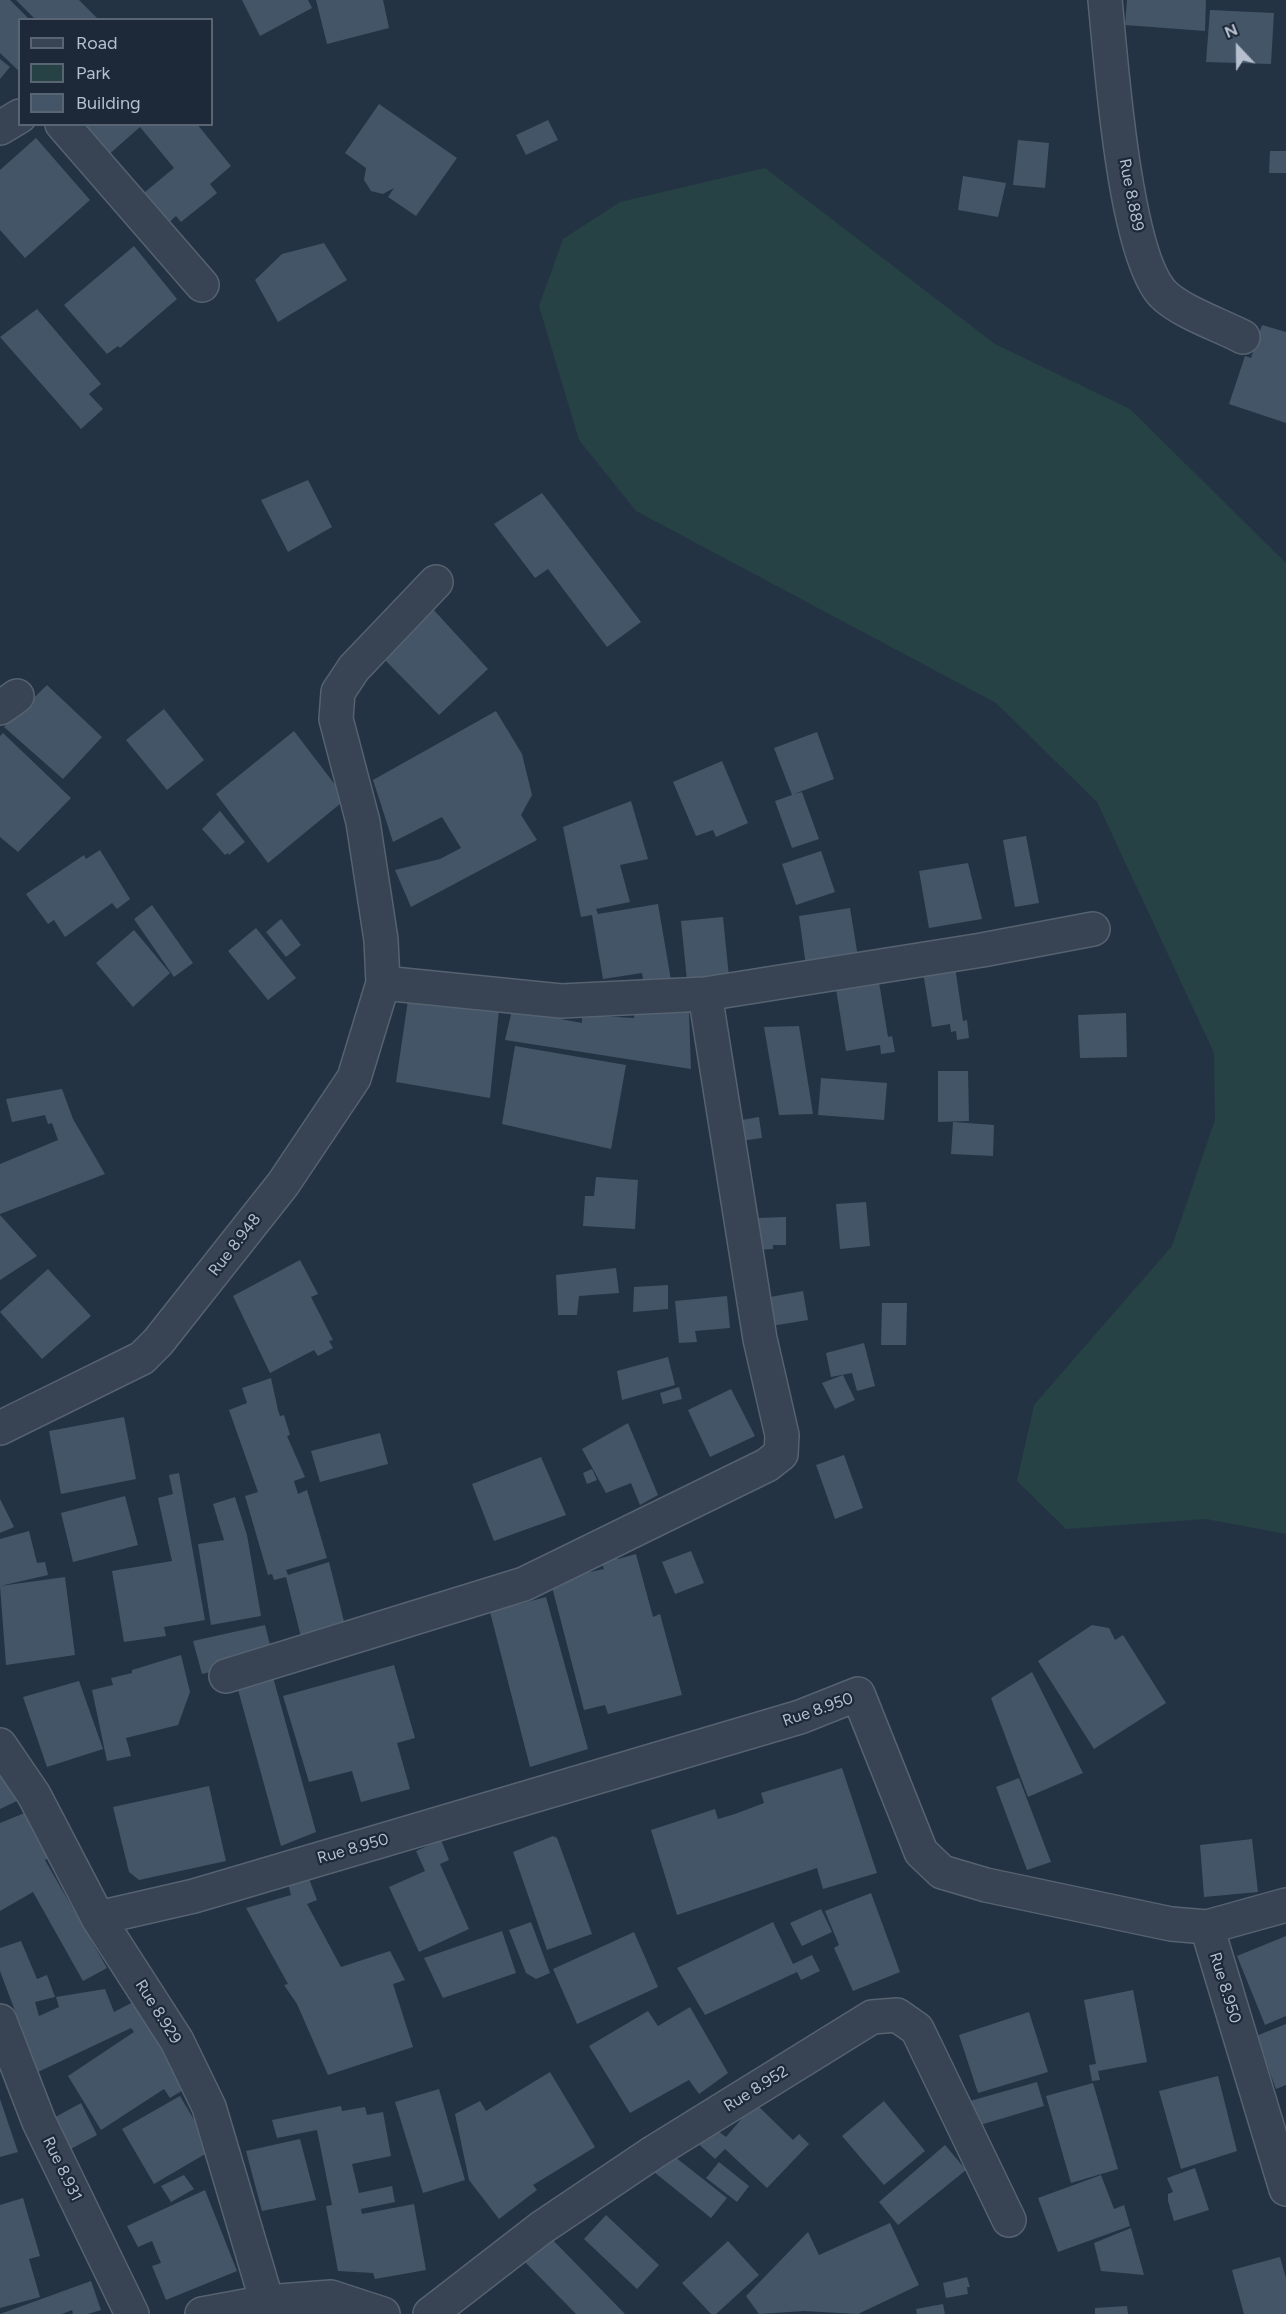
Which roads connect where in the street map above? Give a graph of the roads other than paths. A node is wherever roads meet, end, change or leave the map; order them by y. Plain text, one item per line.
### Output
1 (1105, 0) edge
2 (18, 117) edge
3 (65, 126) edge
4 (0, 128) edge
5 (202, 285) dead end
6 (1243, 337) dead end
7 (436, 582) dead end
8 (1093, 928) dead end
9 (383, 982) junction
10 (705, 994) junction
11 (0, 1428) edge
12 (226, 1676) dead end
13 (0, 1745) edge
14 (1286, 1905) edge
15 (98, 1918) junction
16 (1207, 1928) junction
17 (0, 2021) edge
18 (1286, 2189) edge
19 (1009, 2220) dead end
20 (267, 2302) junction
21 (132, 2314) edge
22 (202, 2314) edge
23 (382, 2314) edge
24 (430, 2314) edge

1 - 6 street, Rue 8.889
2 - 4 street
3 - 5 street
7 - 9 street, Rue 8.948
8 - 10 street
9 - 10 street
9 - 11 street, Rue 8.948
10 - 12 street
13 - 15 street, Rue 8.929
14 - 16 street
15 - 16 street, Rue 8.950
15 - 20 street, Rue 8.929
16 - 18 street, Rue 8.950
17 - 21 street, Rue 8.931
19 - 24 street, Rue 8.952
20 - 22 street
20 - 23 street

